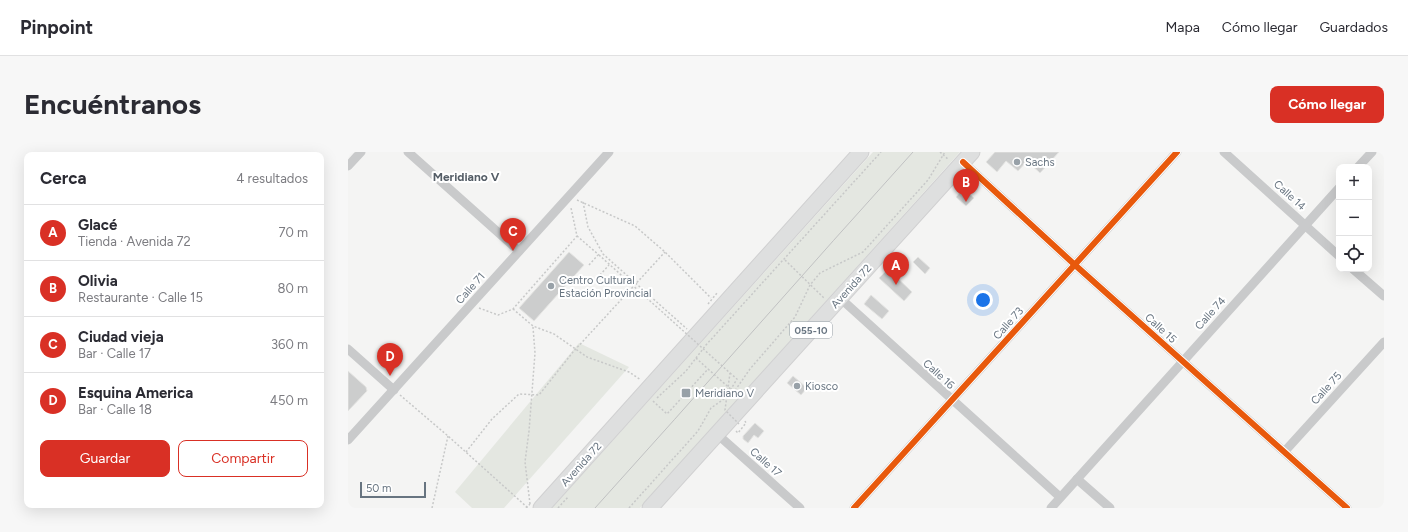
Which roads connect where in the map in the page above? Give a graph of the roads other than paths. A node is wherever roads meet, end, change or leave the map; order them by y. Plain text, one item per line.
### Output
1 (361, 152) edge
2 (408, 152) edge
3 (609, 152) edge
4 (861, 152) edge
5 (1177, 152) edge
6 (1224, 152) edge
7 (1372, 152) edge
8 (967, 157) edge
9 (1361, 164) edge
10 (348, 166) edge
11 (1336, 191) edge
12 (1305, 226) junction
13 (519, 251) junction
14 (1336, 253) edge
15 (1075, 265) junction
16 (1357, 272) edge
17 (1384, 296) edge
18 (836, 302) junction
19 (1384, 342) edge
20 (348, 349) edge
21 (1183, 361) junction
22 (394, 390) junction
23 (953, 399) junction
24 (717, 434) junction
25 (348, 440) edge
26 (1285, 451) junction
27 (1077, 479) junction
28 (1060, 497) junction
29 (535, 506) edge
30 (650, 508) edge
31 (800, 508) edge
32 (854, 508) edge
33 (1051, 508) edge
34 (1110, 508) edge
35 (1347, 508) edge

1 - 10 street
2 - 13 street
3 - 13 street, Calle 71
4 - 29 highway, Avenida 72
5 - 15 street, Calle 73
6 - 12 street, Calle 14
7 - 9 street
8 - 15 street, Calle 15
8 - 18 highway, Avenida 72 / 055-10
11 - 12 street, Calle 74
12 - 14 street, Calle 14
12 - 21 street, Calle 74
13 - 22 street, Calle 71
15 - 21 street, Calle 15
15 - 23 street, Calle 73
16 - 17 street
18 - 23 street, Calle 16
18 - 24 highway, Avenida 72 / 055-10
19 - 26 street, Calle 75
20 - 22 street
21 - 26 street, Calle 15
21 - 27 street, Calle 74
22 - 25 street, Calle 71
23 - 28 street, Calle 16
23 - 32 street, Calle 73
24 - 30 highway, Avenida 72 / 055-10
24 - 31 street, Calle 17
26 - 35 street, Calle 15
27 - 28 street, Calle 74
27 - 34 street
28 - 33 street, Calle 74

